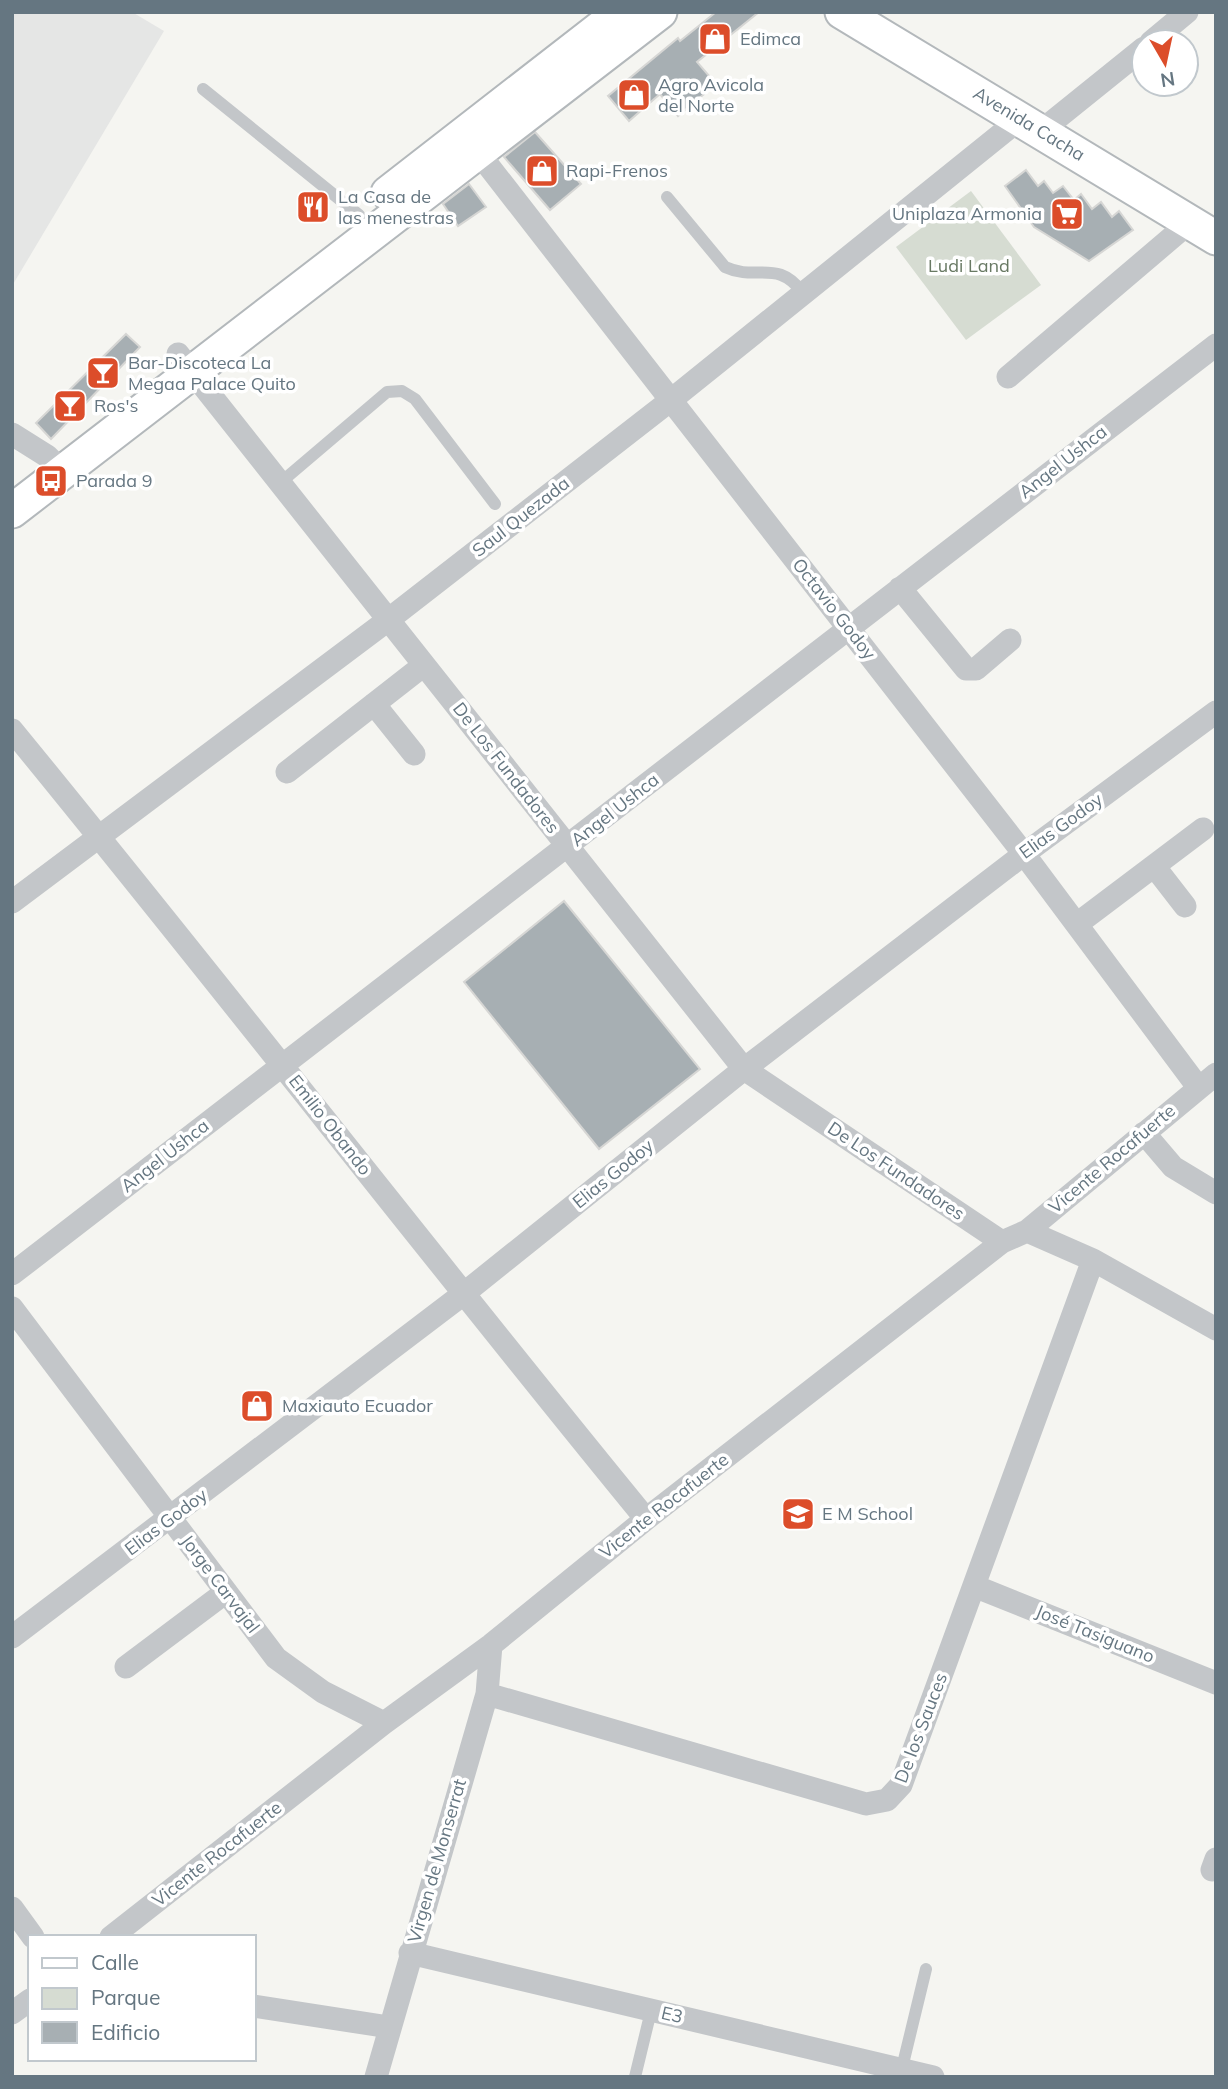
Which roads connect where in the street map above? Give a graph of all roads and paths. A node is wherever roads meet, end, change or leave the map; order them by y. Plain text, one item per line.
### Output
1 (621, 12) edge
2 (660, 12) edge
3 (842, 12) edge
4 (1187, 12) edge
5 (1168, 28) edge
6 (1130, 57) edge
7 (203, 89) dead end
8 (1030, 125) junction
9 (471, 143) junction
10 (667, 197) dead end
11 (359, 215) junction
12 (1203, 230) edge
13 (803, 293) junction
14 (1216, 345) edge
15 (186, 363) junction
16 (1008, 377) dead end
17 (671, 400) junction
18 (12, 434) edge
19 (55, 464) junction
20 (280, 482) junction
21 (12, 483) edge
22 (495, 504) dead end
23 (12, 511) edge
24 (900, 588) junction
25 (388, 620) junction
26 (848, 627) junction
27 (1010, 640) dead end
28 (424, 665) junction
29 (374, 704) junction
30 (1216, 712) edge
31 (12, 730) edge
32 (414, 754) dead end
33 (287, 772) dead end
34 (1203, 829) dead end
35 (99, 836) junction
36 (568, 847) junction
37 (1024, 853) junction
38 (1154, 866) junction
39 (12, 902) edge
40 (1185, 906) dead end
41 (1077, 924) junction
42 (283, 1064) junction
43 (744, 1069) junction
44 (1207, 1081) edge
45 (1144, 1133) junction
46 (1216, 1193) edge
47 (1027, 1231) junction
48 (1002, 1242) junction
49 (1093, 1260) junction
50 (12, 1274) edge
51 (462, 1295) junction
52 (12, 1308) edge
53 (1216, 1329) edge
54 (170, 1519) junction
55 (646, 1519) junction
56 (974, 1586) junction
57 (226, 1592) junction
58 (12, 1637) edge
59 (491, 1645) junction
60 (126, 1667) dead end
61 (1216, 1683) edge
62 (487, 1694) junction
63 (384, 1723) junction
64 (12, 1908) edge
65 (32, 1935) edge
66 (114, 1935) edge
67 (410, 1953) junction
68 (926, 1969) dead end
69 (28, 2001) edge
70 (256, 2006) edge
71 (651, 2011) junction
72 (12, 2013) edge
73 (388, 2027) junction
74 (902, 2068) junction
75 (376, 2077) edge
76 (635, 2077) edge
77 (933, 2077) edge

1 - 9 main road
2 - 9 main road
3 - 8 main road, Avenida Cacha
4 - 5 street
6 - 8 street, Saul Quezada
7 - 11 lane
8 - 12 main road, Avenida Cacha
8 - 13 street, Saul Quezada
9 - 11 main road
9 - 15 main road
9 - 17 street, Octavio Godoy
10 - 13 lane
11 - 15 main road
12 - 16 street
13 - 17 street, Saul Quezada
14 - 24 street, Angel Ushca
15 - 19 main road
15 - 20 street, De Los Fundadores
17 - 25 street, Saul Quezada
17 - 26 street, Octavio Godoy
18 - 19 street
19 - 21 main road
19 - 23 main road
20 - 22 lane
20 - 25 street, De Los Fundadores
24 - 26 street, Angel Ushca
24 - 27 street
25 - 28 street, De Los Fundadores
25 - 35 street, Saul Quezada
26 - 36 street, Angel Ushca
26 - 37 street, Octavio Godoy
28 - 29 street
28 - 36 street, De Los Fundadores
29 - 32 street
29 - 33 street
30 - 37 street, Elias Godoy
31 - 35 street, Emilio Obando
34 - 38 street
35 - 39 street, Saul Quezada
35 - 42 street, Emilio Obando
36 - 42 street, Angel Ushca
36 - 43 street, De Los Fundadores
37 - 41 street, Octavio Godoy
37 - 43 street, Elias Godoy
38 - 40 street
38 - 41 street
41 - 44 street, Octavio Godoy
42 - 50 street, Angel Ushca
42 - 51 street, Emilio Obando
43 - 48 street, De Los Fundadores
43 - 51 street, Elias Godoy
44 - 45 street, Vicente Rocafuerte
45 - 46 street
45 - 47 street, Vicente Rocafuerte
47 - 48 street, Vicente Rocafuerte
47 - 49 street
48 - 55 street, Vicente Rocafuerte
49 - 53 street
49 - 56 street, De los Sauces
51 - 54 street, Elias Godoy
51 - 55 street, Emilio Obando
52 - 54 street, Jorge Carvajal
54 - 57 street, Jorge Carvajal
54 - 58 street, Elias Godoy
55 - 59 street, Vicente Rocafuerte
56 - 61 street, José Tasiguano
56 - 62 street, De los Sauces
57 - 60 street
57 - 63 street, Jorge Carvajal
59 - 62 street, Virgen de Monserrat
59 - 63 street, Vicente Rocafuerte
62 - 67 street, Virgen de Monserrat
63 - 66 street, Vicente Rocafuerte
64 - 65 street
67 - 71 street, E3
67 - 73 street, Virgen de Monserrat
68 - 74 lane
69 - 72 street
70 - 73 street
71 - 74 street, E3
71 - 76 lane
73 - 75 street, Virgen de Monserrat
74 - 77 street, E3

